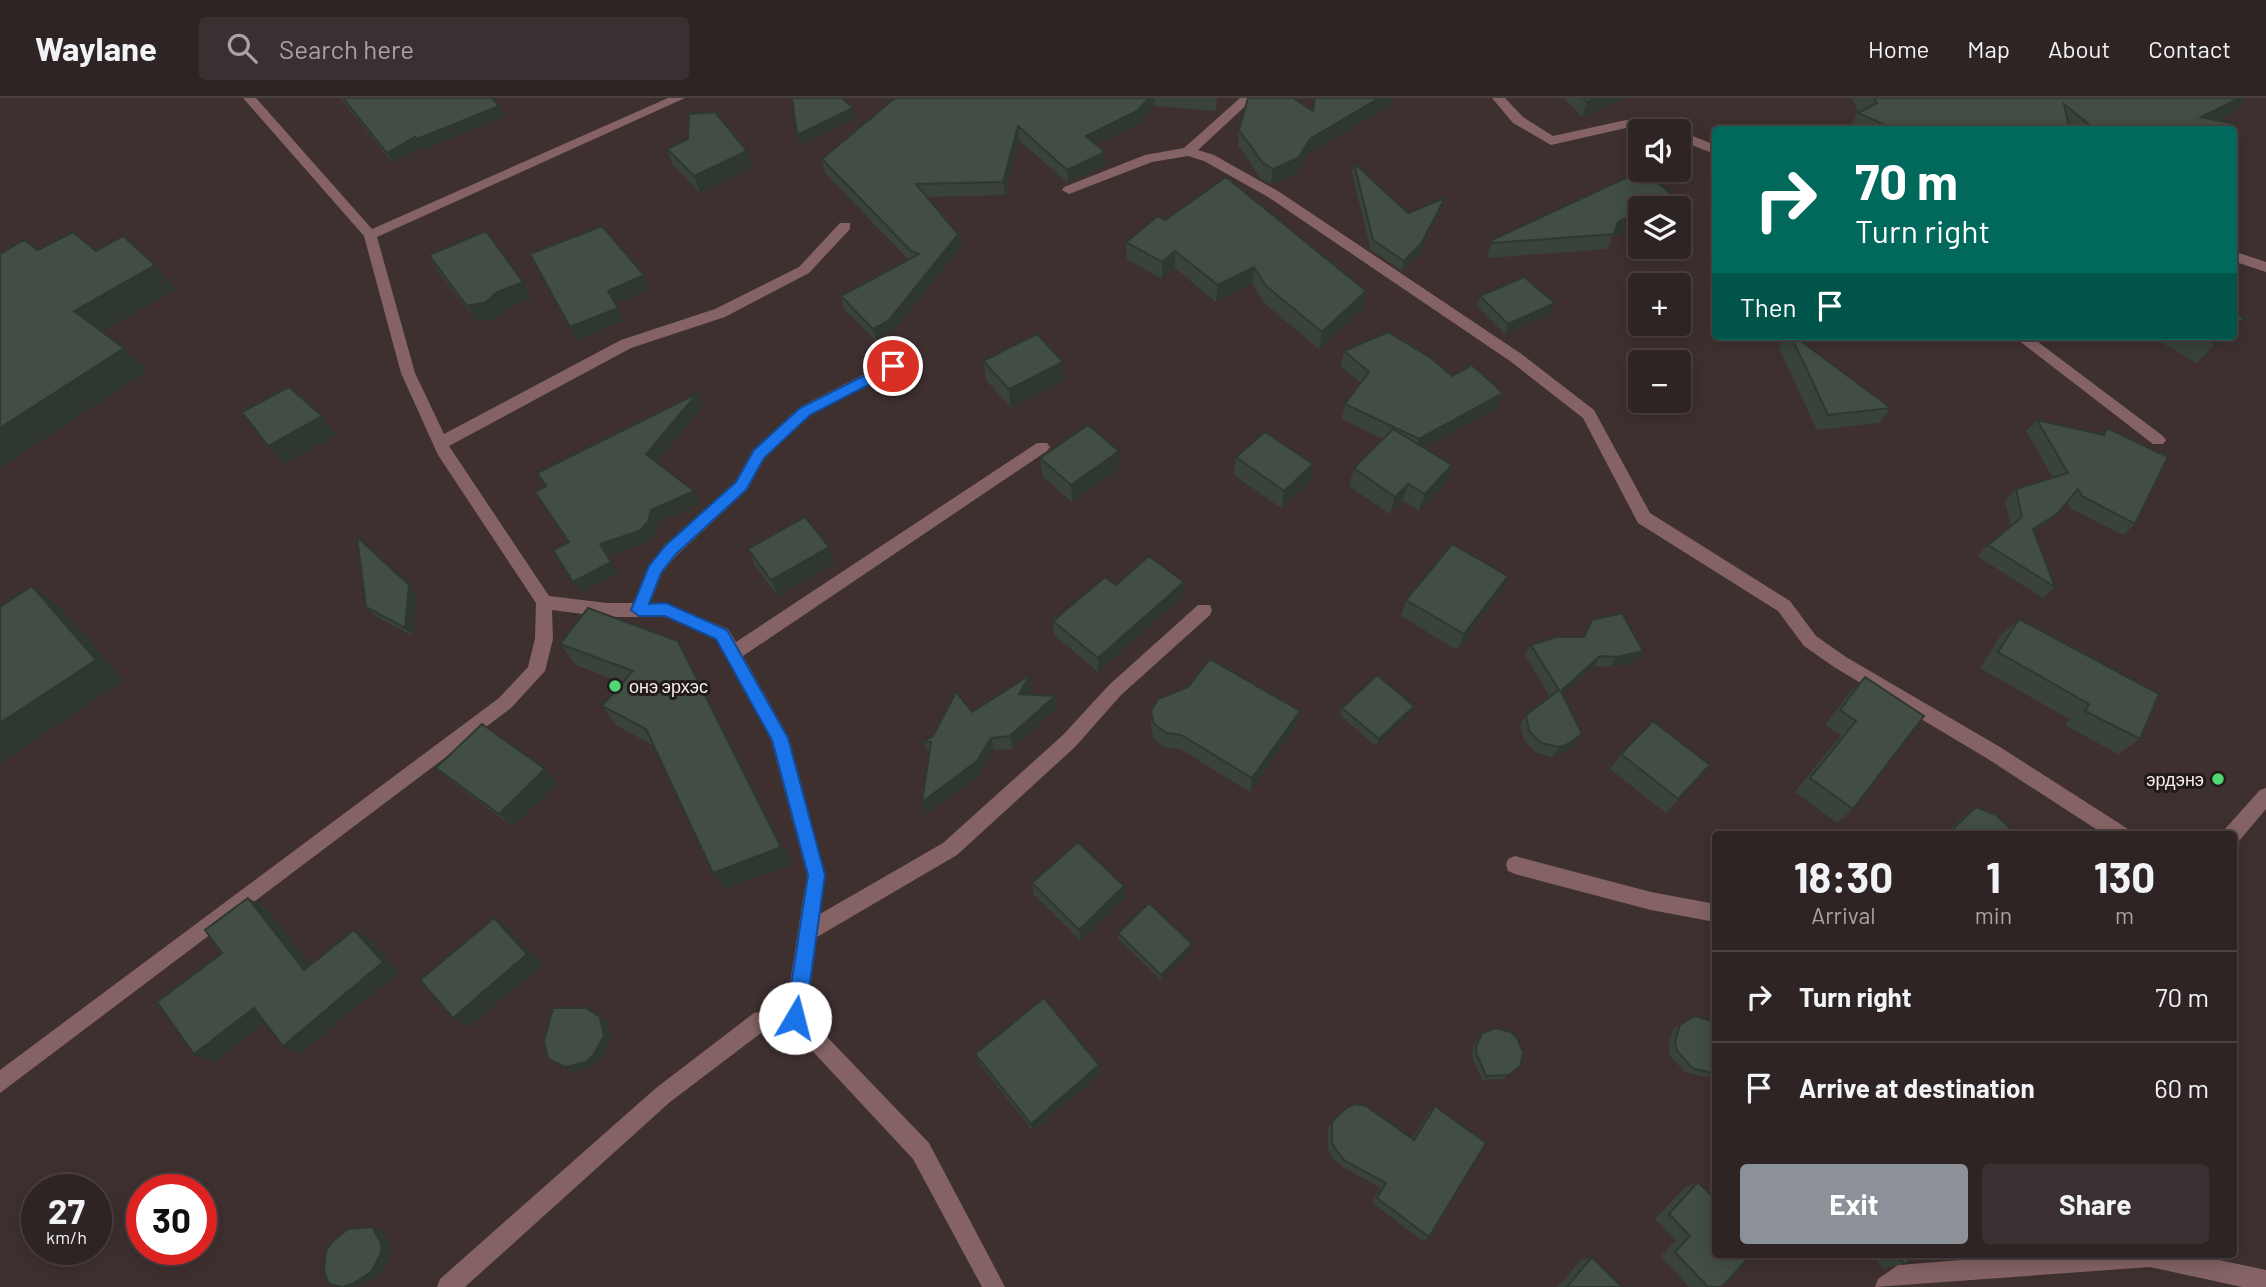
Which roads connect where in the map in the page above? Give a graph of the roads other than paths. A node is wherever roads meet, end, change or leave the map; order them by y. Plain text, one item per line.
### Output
1 (248, 98) edge
2 (680, 98) edge
3 (1248, 98) edge
4 (1498, 98) edge
5 (1628, 124) edge
6 (1691, 140) edge
7 (1712, 149) edge
8 (1188, 152) junction
9 (1069, 190) dead end
10 (845, 226) dead end
11 (370, 235) junction
12 (2237, 257) edge
13 (2266, 267) edge
14 (2025, 340) edge
15 (893, 366) dead end
16 (2158, 440) dead end
17 (441, 443) junction
18 (1042, 447) dead end
19 (544, 601) junction
20 (639, 610) junction
21 (1204, 610) dead end
22 (732, 653) junction
23 (2266, 796) edge
24 (2115, 831) edge
25 (2235, 831) edge
26 (1516, 865) dead end
27 (1712, 912) edge
28 (808, 931) junction
29 (795, 1018) junction
30 (0, 1083) edge
31 (2100, 1258) edge
32 (2159, 1258) edge
33 (1975, 1263) edge
34 (2266, 1281) edge
35 (448, 1287) edge
36 (994, 1287) edge
37 (1886, 1287) edge

1 - 11 street
2 - 11 street
3 - 8 street
4 - 5 street
6 - 7 street
8 - 9 street
8 - 24 street
10 - 17 street
11 - 17 street
12 - 13 street
14 - 16 street
15 - 20 street
17 - 19 street
18 - 22 street
19 - 20 street
19 - 30 street
20 - 22 street
21 - 28 street
22 - 28 street
23 - 25 street
26 - 27 street
28 - 29 street
29 - 35 street
29 - 36 street
31 - 33 street
32 - 34 street
33 - 37 street

